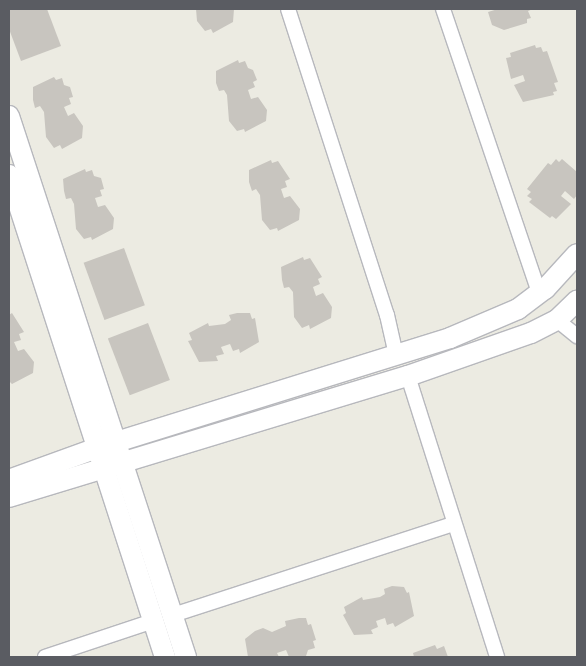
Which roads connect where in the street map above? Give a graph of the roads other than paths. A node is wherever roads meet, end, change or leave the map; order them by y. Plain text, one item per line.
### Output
1 (288, 9) edge
2 (443, 9) edge
3 (9, 116) edge
4 (9, 175) edge
5 (577, 254) edge
6 (540, 293) junction
7 (577, 301) edge
8 (557, 320) junction
9 (577, 336) edge
10 (396, 355) junction
11 (408, 376) junction
12 (117, 442) junction
13 (100, 457) junction
14 (124, 461) junction
15 (9, 480) edge
16 (9, 498) edge
17 (453, 524) junction
18 (173, 615) junction
19 (154, 621) junction
20 (45, 657) edge
21 (165, 657) edge
22 (186, 657) edge
23 (497, 657) edge

1 - 10 street
2 - 6 street
3 - 12 street
4 - 13 street
5 - 6 street
6 - 10 street
7 - 8 street
8 - 9 street
8 - 11 street
10 - 12 street
11 - 14 street
11 - 17 street
12 - 13 street
12 - 14 street
13 - 14 street
13 - 15 street
13 - 16 street
13 - 19 street
14 - 18 street
17 - 18 street
17 - 23 street
18 - 22 street
19 - 20 street
19 - 21 street

